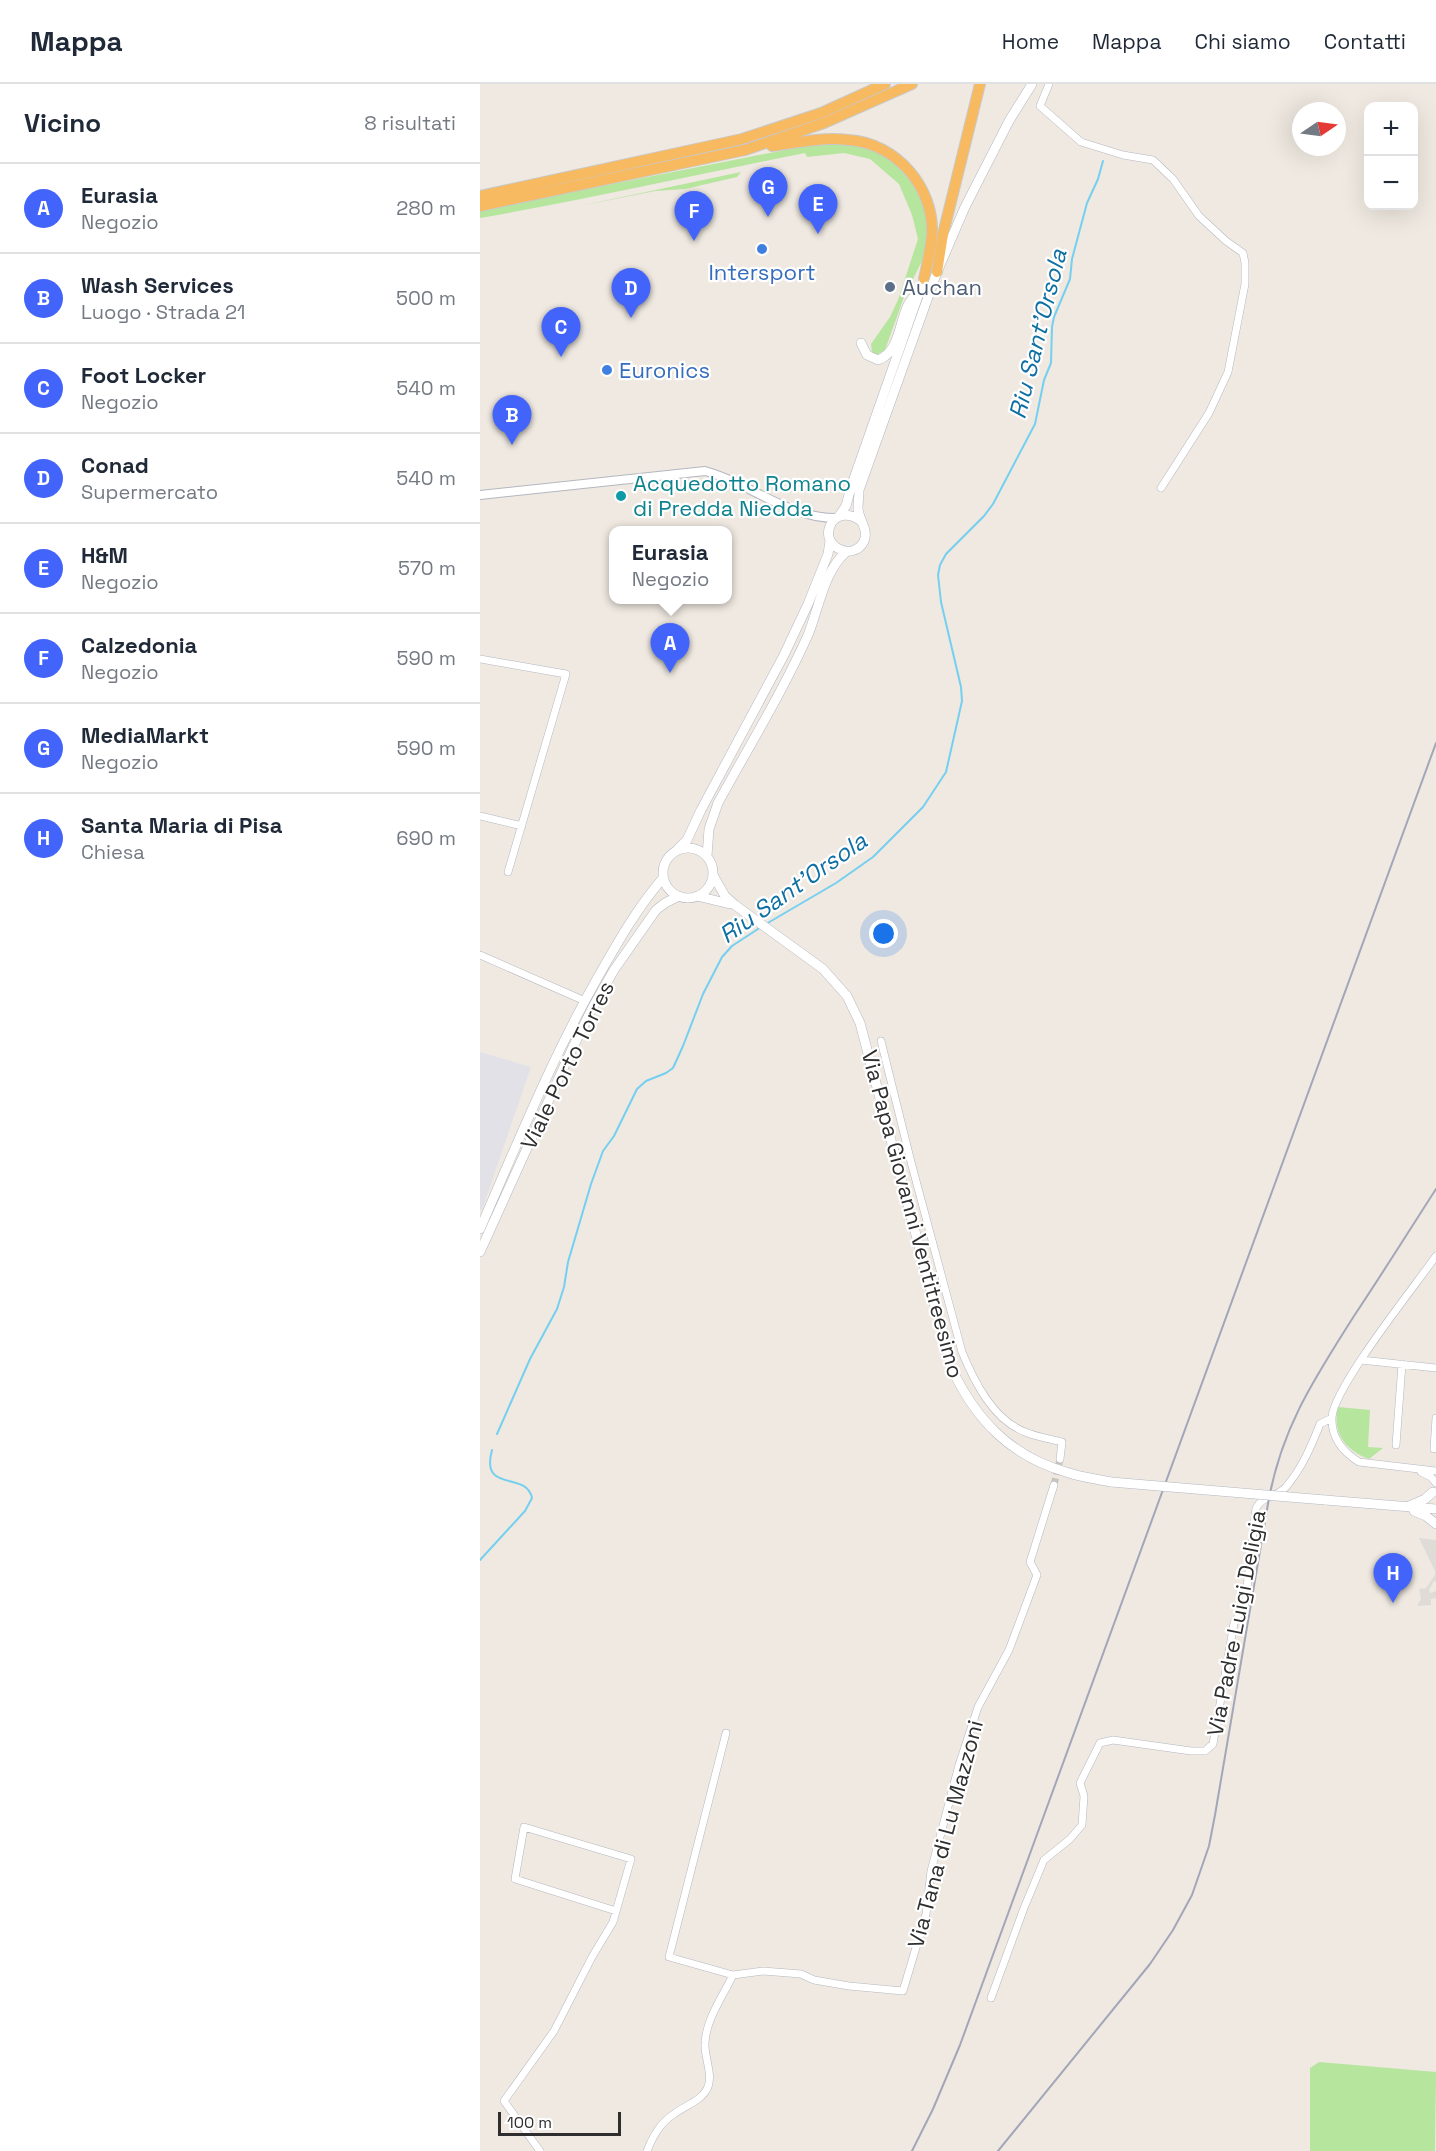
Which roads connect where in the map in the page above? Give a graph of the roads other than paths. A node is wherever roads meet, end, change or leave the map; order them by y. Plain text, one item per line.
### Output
1 (885, 84) edge
2 (912, 84) edge
3 (980, 84) edge
4 (1032, 84) edge
5 (1049, 84) edge
6 (745, 150) junction
7 (480, 196) edge
8 (480, 206) edge
9 (943, 234) junction
10 (937, 272) junction
11 (922, 284) junction
12 (861, 343) dead end
13 (1161, 488) dead end
14 (480, 495) edge
15 (811, 517) junction
16 (837, 517) junction
17 (861, 521) junction
18 (829, 530) junction
19 (830, 541) junction
20 (846, 552) junction
21 (480, 659) edge
22 (480, 816) edge
23 (522, 826) junction
24 (678, 849) junction
25 (706, 856) junction
26 (508, 872) dead end
27 (713, 875) junction
28 (663, 878) junction
29 (679, 896) junction
30 (697, 896) junction
31 (735, 905) junction
32 (480, 955) edge
33 (585, 1001) junction
34 (881, 1041) dead end
35 (897, 1161) junction
36 (910, 1162) junction
37 (480, 1229) edge
38 (480, 1252) edge
39 (1436, 1256) edge
40 (1361, 1360) junction
41 (1402, 1364) junction
42 (1436, 1368) edge
43 (1332, 1418) junction
44 (1436, 1418) edge
45 (1396, 1445) dead end
46 (1434, 1449) dead end
47 (1060, 1459) tunnel mouth
48 (1416, 1469) junction
49 (1436, 1471) edge
50 (1054, 1485) tunnel mouth
51 (1435, 1487) edge
52 (1406, 1507) junction
53 (1436, 1508) edge
54 (1436, 1524) edge
55 (726, 1732) dead end
56 (616, 1911) junction
57 (733, 1975) junction
58 (991, 1998) dead end
59 (540, 2151) edge
60 (647, 2151) edge

1 - 7 highway
2 - 6 highway
3 - 9 highway
4 - 10 main road
5 - 13 street
6 - 8 highway
6 - 11 highway
9 - 10 highway
9 - 11 highway
10 - 17 main road
11 - 12 main road
11 - 16 main road
14 - 15 street
15 - 16 street
15 - 18 street
16 - 17 main road
16 - 18 main road
17 - 20 main road
18 - 19 main road
19 - 20 main road
19 - 24 main road
20 - 25 main road
21 - 23 street
22 - 23 street
23 - 26 street
24 - 25 main road
24 - 28 main road
25 - 27 main road
27 - 30 main road
27 - 31 main road, Via Papa Giovanni Ventitreesimo
28 - 29 main road
28 - 33 main road, Viale Porto Torres
29 - 30 main road
29 - 38 main road, Viale Porto Torres
30 - 31 main road, Via Papa Giovanni Ventitreesimo
31 - 35 main road, Via Papa Giovanni Ventitreesimo
32 - 33 street
33 - 37 main road, Viale Porto Torres
34 - 36 street
35 - 36 street
35 - 52 main road, Via Papa Giovanni Ventitreesimo, bridge
36 - 47 street
39 - 40 street
40 - 41 street
40 - 43 street
41 - 42 street
41 - 45 street
43 - 48 street
43 - 58 street, Via Padre Luigi Deligia
44 - 46 street
48 - 49 street
48 - 51 street
50 - 57 street, Via Tana di Lu Mazzoni
51 - 52 main road
51 - 53 main road
52 - 53 main road, Via Papa Giovanni Ventitreesimo
52 - 54 main road
55 - 57 street, Via Tana di Lu Mazzoni
56 - 56 street
56 - 59 street
57 - 60 street

